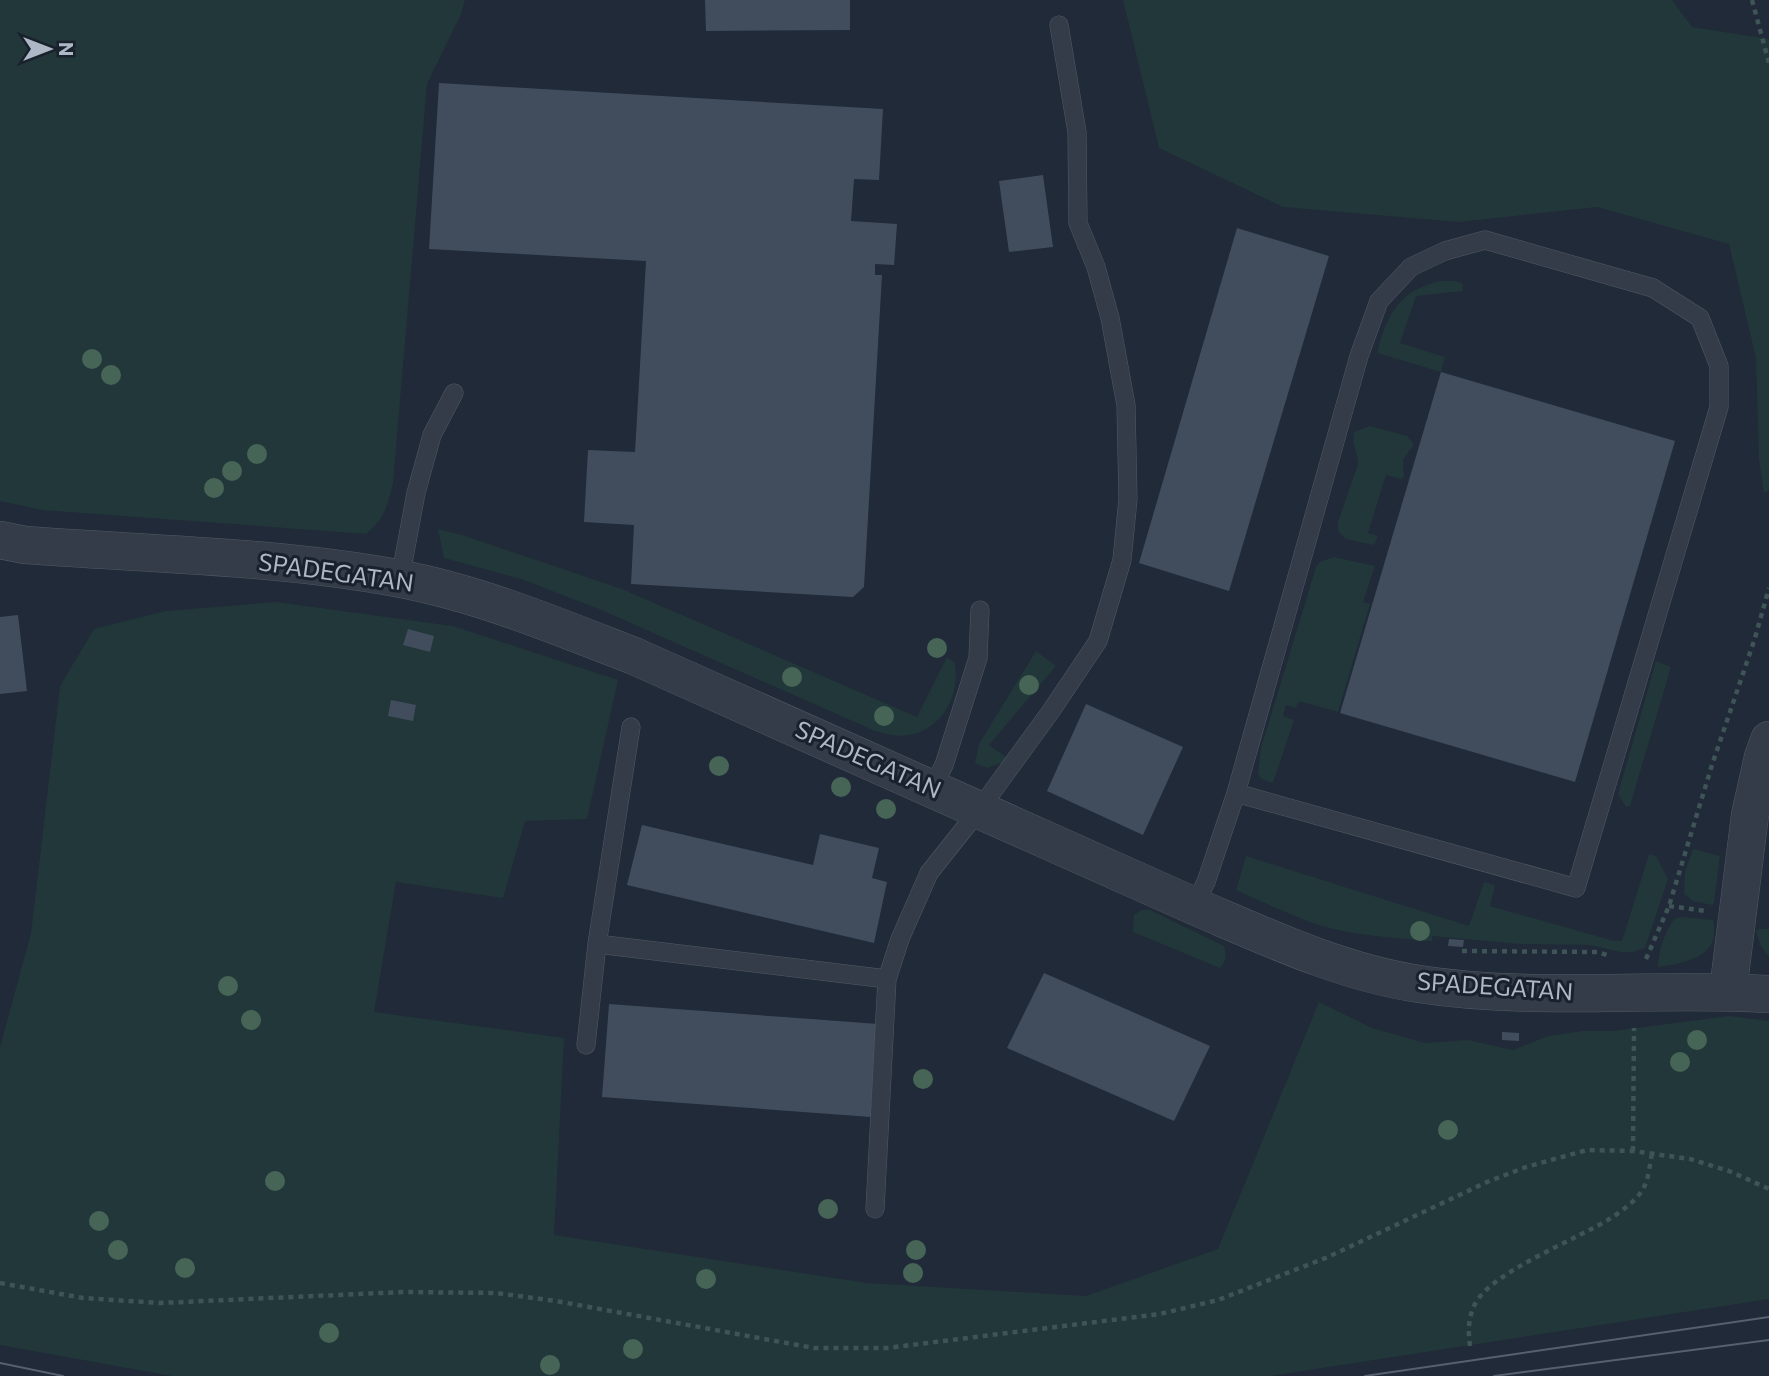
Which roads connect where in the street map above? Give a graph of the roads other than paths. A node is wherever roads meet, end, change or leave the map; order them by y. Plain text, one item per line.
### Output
1 (1059, 25) dead end
2 (454, 393) dead end
3 (0, 540) edge
4 (400, 579) junction
5 (980, 610) dead end
6 (631, 727) dead end
7 (1769, 740) edge
8 (932, 788) junction
9 (1236, 793) junction
10 (979, 810) junction
11 (1760, 817) edge
12 (1194, 906) junction
13 (597, 944) junction
14 (887, 979) junction
15 (1728, 991) junction
16 (1769, 994) edge
17 (586, 1045) dead end
18 (875, 1209) dead end

1 - 10 lane
2 - 4 lane
3 - 4 street, SPADEGATAN
4 - 8 street, SPADEGATAN
5 - 8 lane
6 - 13 lane
7 - 11 street
8 - 10 street, SPADEGATAN
9 - 9 lane
9 - 12 lane
10 - 12 street, SPADEGATAN
10 - 14 lane
11 - 15 street
12 - 15 street, SPADEGATAN
13 - 14 lane
13 - 17 lane
14 - 18 lane
15 - 16 street, SPADEGATAN

